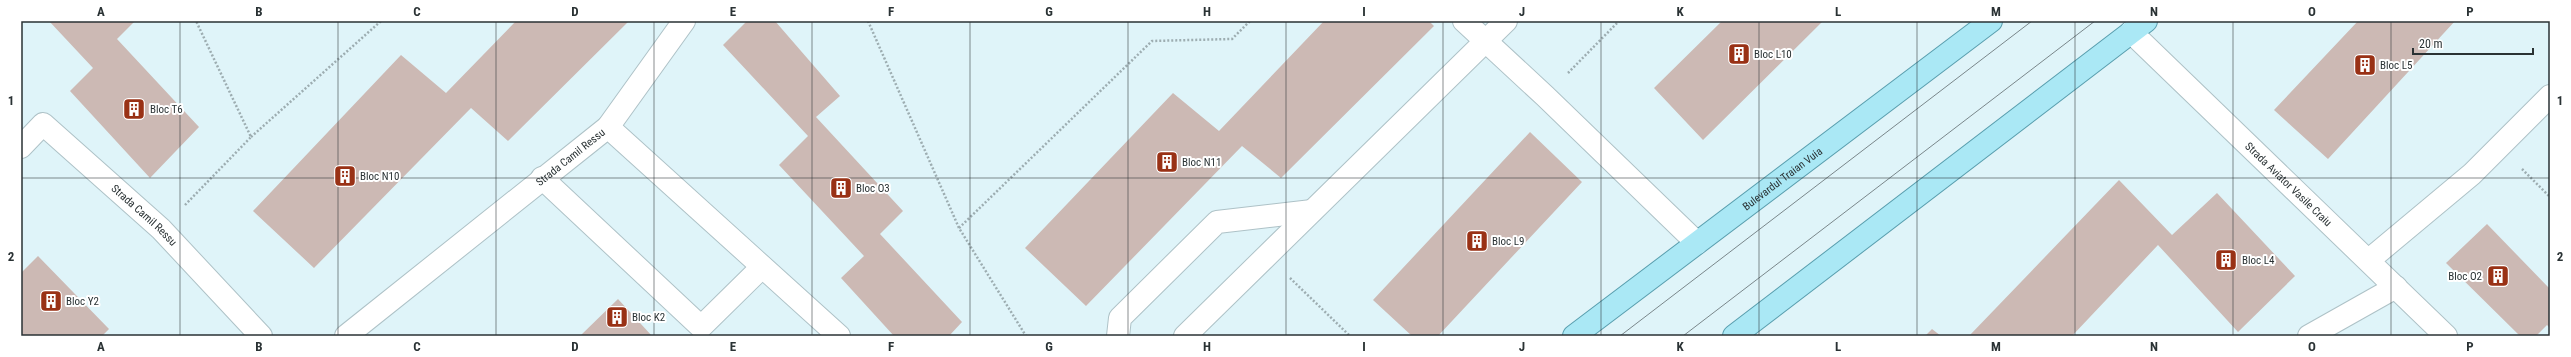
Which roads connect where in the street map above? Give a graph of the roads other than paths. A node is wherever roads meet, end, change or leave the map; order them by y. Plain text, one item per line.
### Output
1 (684, 21) edge
2 (1464, 21) edge
3 (1506, 21) edge
4 (1991, 21) edge
5 (2138, 26) edge
6 (1486, 41) junction
7 (2550, 96) edge
8 (608, 127) junction
9 (21, 147) edge
10 (542, 178) junction
11 (1312, 211) junction
12 (1697, 243) junction
13 (2368, 260) junction
14 (762, 267) junction
15 (2396, 287) junction
16 (261, 336) edge
17 (346, 336) edge
18 (838, 336) edge
19 (1118, 336) edge
20 (1185, 336) edge
21 (1574, 336) edge
22 (1734, 336) edge
23 (2309, 336) edge
24 (2446, 336) edge

1 - 8 street
2 - 6 street
3 - 6 street
4 - 12 main road, Bulevardul Traian Vuia
5 - 13 street, Strada Aviator Vasile Craiu
5 - 22 main road
6 - 11 street
6 - 12 street
7 - 13 street
8 - 10 street, Strada Camil Ressu
8 - 14 street, Strada Camil Ressu
9 - 16 street, Strada Camil Ressu
10 - 14 street
10 - 17 street, Strada Camil Ressu
11 - 19 street
11 - 20 street
12 - 21 main road, Bulevardul Traian Vuia
13 - 15 street, Strada Aviator Vasile Craiu
14 - 18 street, Strada Camil Ressu
15 - 23 street
15 - 24 street, Strada Aviator Vasile Craiu

